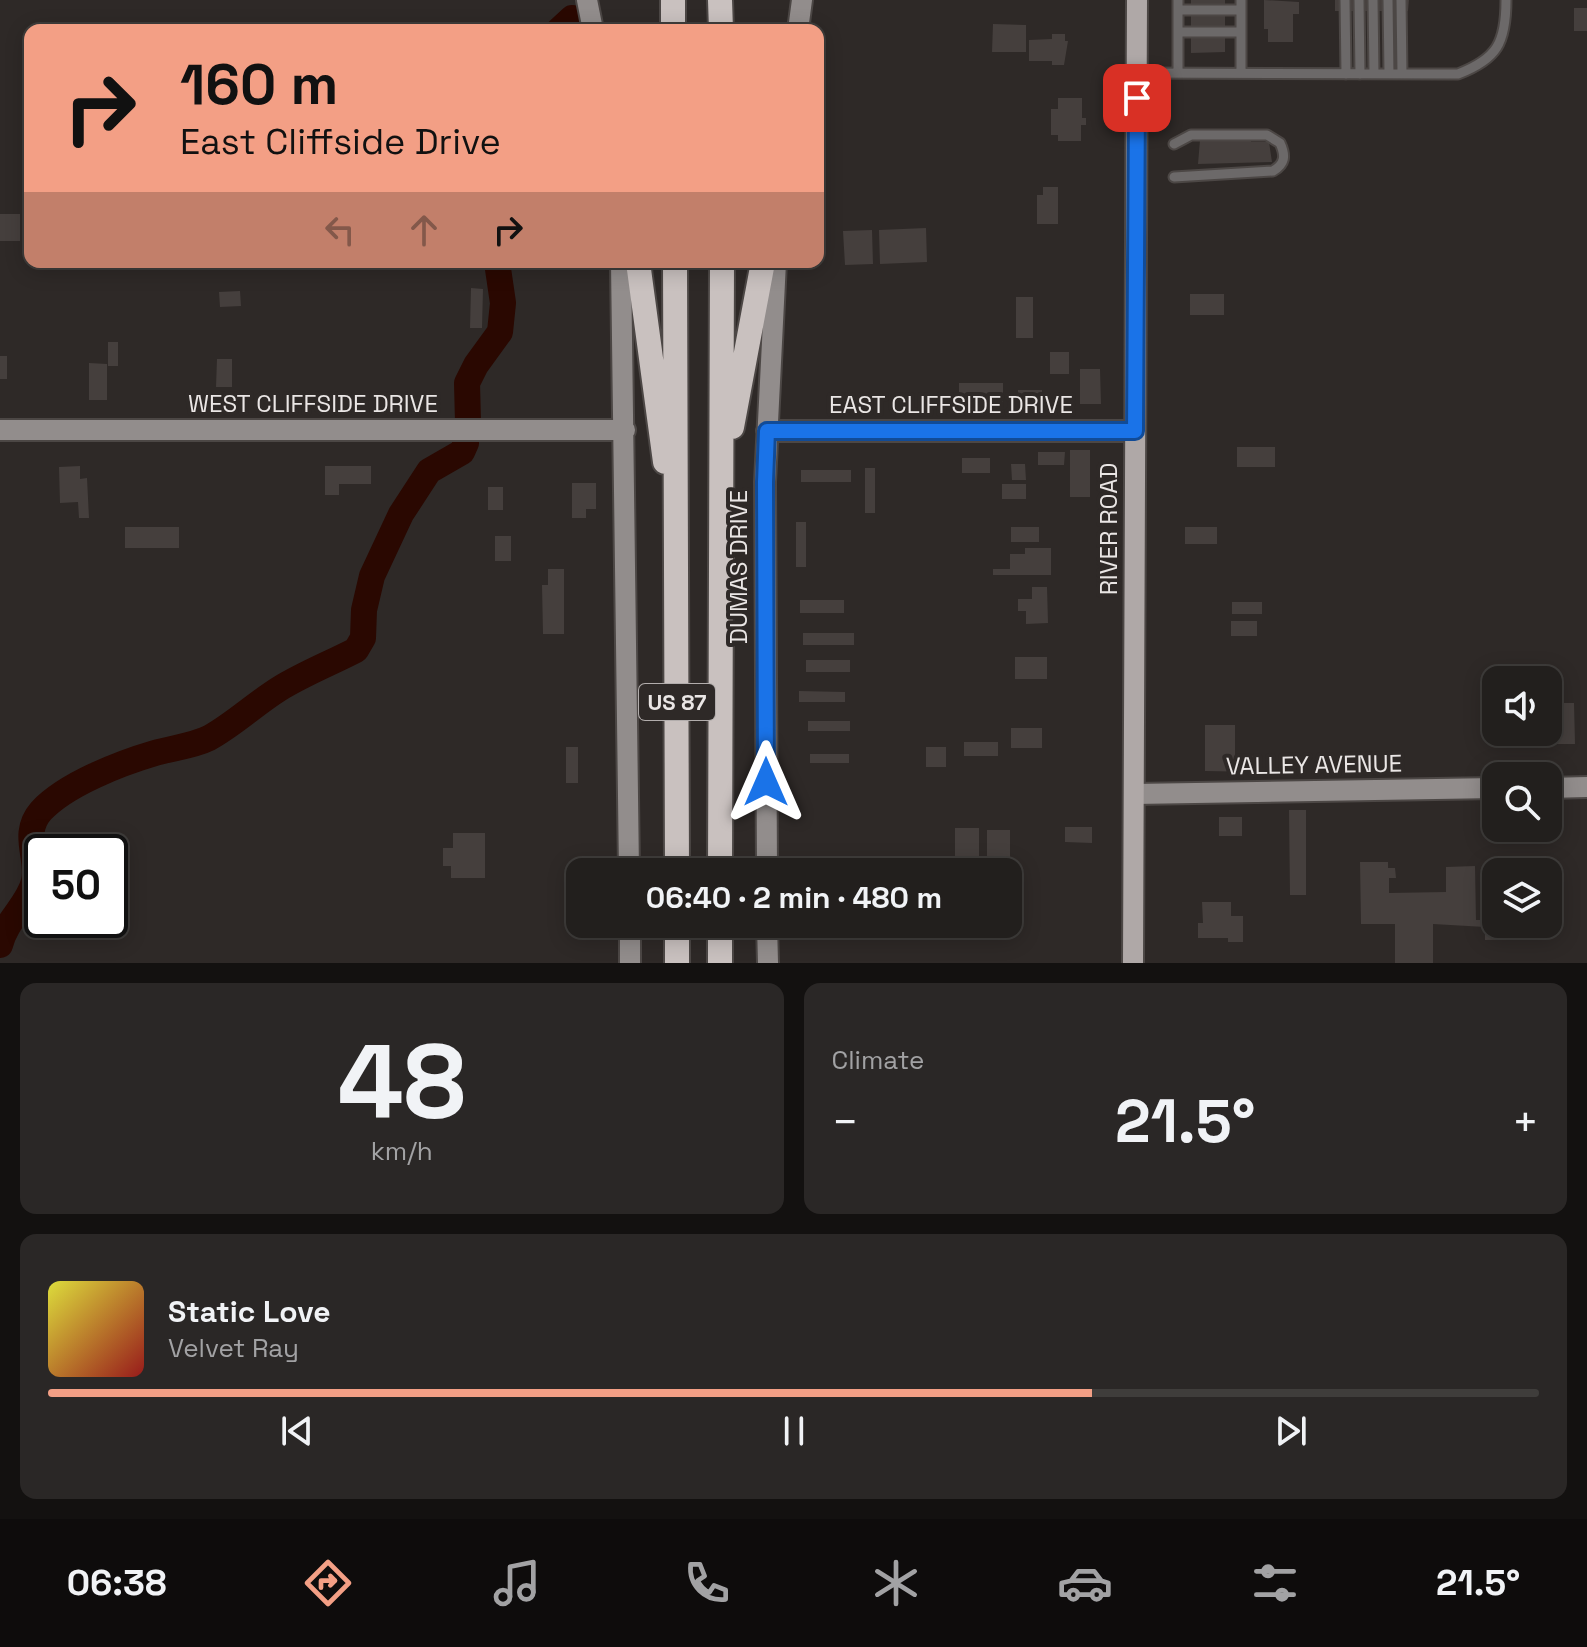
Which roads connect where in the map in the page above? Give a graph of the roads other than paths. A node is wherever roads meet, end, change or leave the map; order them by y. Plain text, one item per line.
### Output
1 (587, 0) edge
2 (673, 0) edge
3 (720, 0) edge
4 (802, 0) edge
5 (1137, 0) edge
6 (1345, 0) edge
7 (1359, 0) edge
8 (1373, 0) edge
9 (1388, 0) edge
10 (1401, 0) edge
11 (1506, 0) edge
12 (1178, 5) edge
13 (1241, 5) edge
14 (592, 24) edge
15 (673, 24) edge
16 (721, 24) edge
17 (799, 24) edge
18 (1178, 32) junction
19 (1241, 32) junction
20 (1137, 73) junction
21 (1178, 73) junction
22 (1241, 73) junction
23 (1346, 74) junction
24 (1360, 74) junction
25 (1374, 74) junction
26 (1389, 74) junction
27 (1402, 74) junction
28 (1174, 144) dead end
29 (1174, 177) dead end
30 (621, 268) edge
31 (639, 268) edge
32 (675, 268) edge
33 (722, 268) edge
34 (762, 268) edge
35 (776, 268) edge
36 (0, 430) edge
37 (625, 430) junction
38 (767, 431) junction
39 (1135, 431) junction
40 (721, 485) junction
41 (676, 531) junction
42 (1587, 787) edge
43 (1482, 788) edge
44 (1562, 788) edge
45 (1134, 794) junction
46 (629, 858) edge
47 (677, 858) edge
48 (720, 858) edge
49 (767, 858) edge
50 (630, 938) edge
51 (677, 938) edge
52 (720, 938) edge
53 (767, 938) edge
54 (677, 959) edge
55 (630, 963) edge
56 (720, 963) edge
57 (768, 963) edge
58 (1133, 963) edge

1 - 14 main road
2 - 15 highway
3 - 16 highway
4 - 17 main road
5 - 20 main road, RIVER ROAD
6 - 23 lane
7 - 24 lane
8 - 25 lane
9 - 26 lane
10 - 27 lane
11 - 27 lane
12 - 13 lane
12 - 18 lane
13 - 19 lane
18 - 19 lane
18 - 21 lane
19 - 22 lane
20 - 21 lane
20 - 39 main road, RIVER ROAD
21 - 22 lane
22 - 23 lane
23 - 24 lane
24 - 25 lane
25 - 26 lane
26 - 27 lane
28 - 29 lane
30 - 37 main road
31 - 41 highway
32 - 41 highway, US 87
33 - 40 highway, US 87
34 - 40 highway
35 - 38 main road, DUMAS DRIVE
36 - 37 main road, WEST CLIFFSIDE DRIVE
37 - 46 main road
38 - 39 main road, EAST CLIFFSIDE DRIVE
38 - 49 main road, DUMAS DRIVE
39 - 45 main road, RIVER ROAD
40 - 48 highway, US 87
41 - 47 highway, US 87
42 - 44 main road
43 - 45 main road, VALLEY AVENUE
45 - 58 main road, RIVER ROAD
50 - 55 main road
51 - 54 highway
52 - 56 highway
53 - 57 main road

